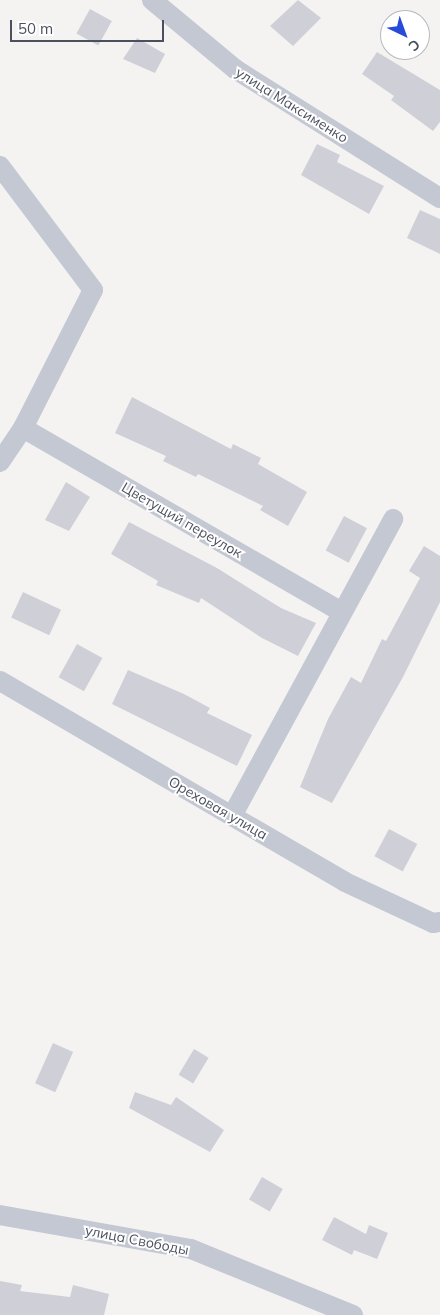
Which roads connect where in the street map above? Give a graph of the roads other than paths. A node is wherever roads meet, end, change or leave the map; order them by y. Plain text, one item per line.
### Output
1 (152, 0) edge
2 (0, 166) edge
3 (440, 198) edge
4 (23, 428) junction
5 (0, 462) edge
6 (393, 519) dead end
7 (340, 611) junction
8 (0, 681) edge
9 (232, 816) junction
10 (440, 922) edge
11 (0, 1215) edge
12 (353, 1315) edge

1 - 3 street, улица Максименко
2 - 4 street
4 - 5 street
4 - 7 street, Цветущий переулок
6 - 7 street
7 - 9 street
8 - 9 street, Ореховая улица
9 - 10 street, Ореховая улица
11 - 12 street, улица Свободы

